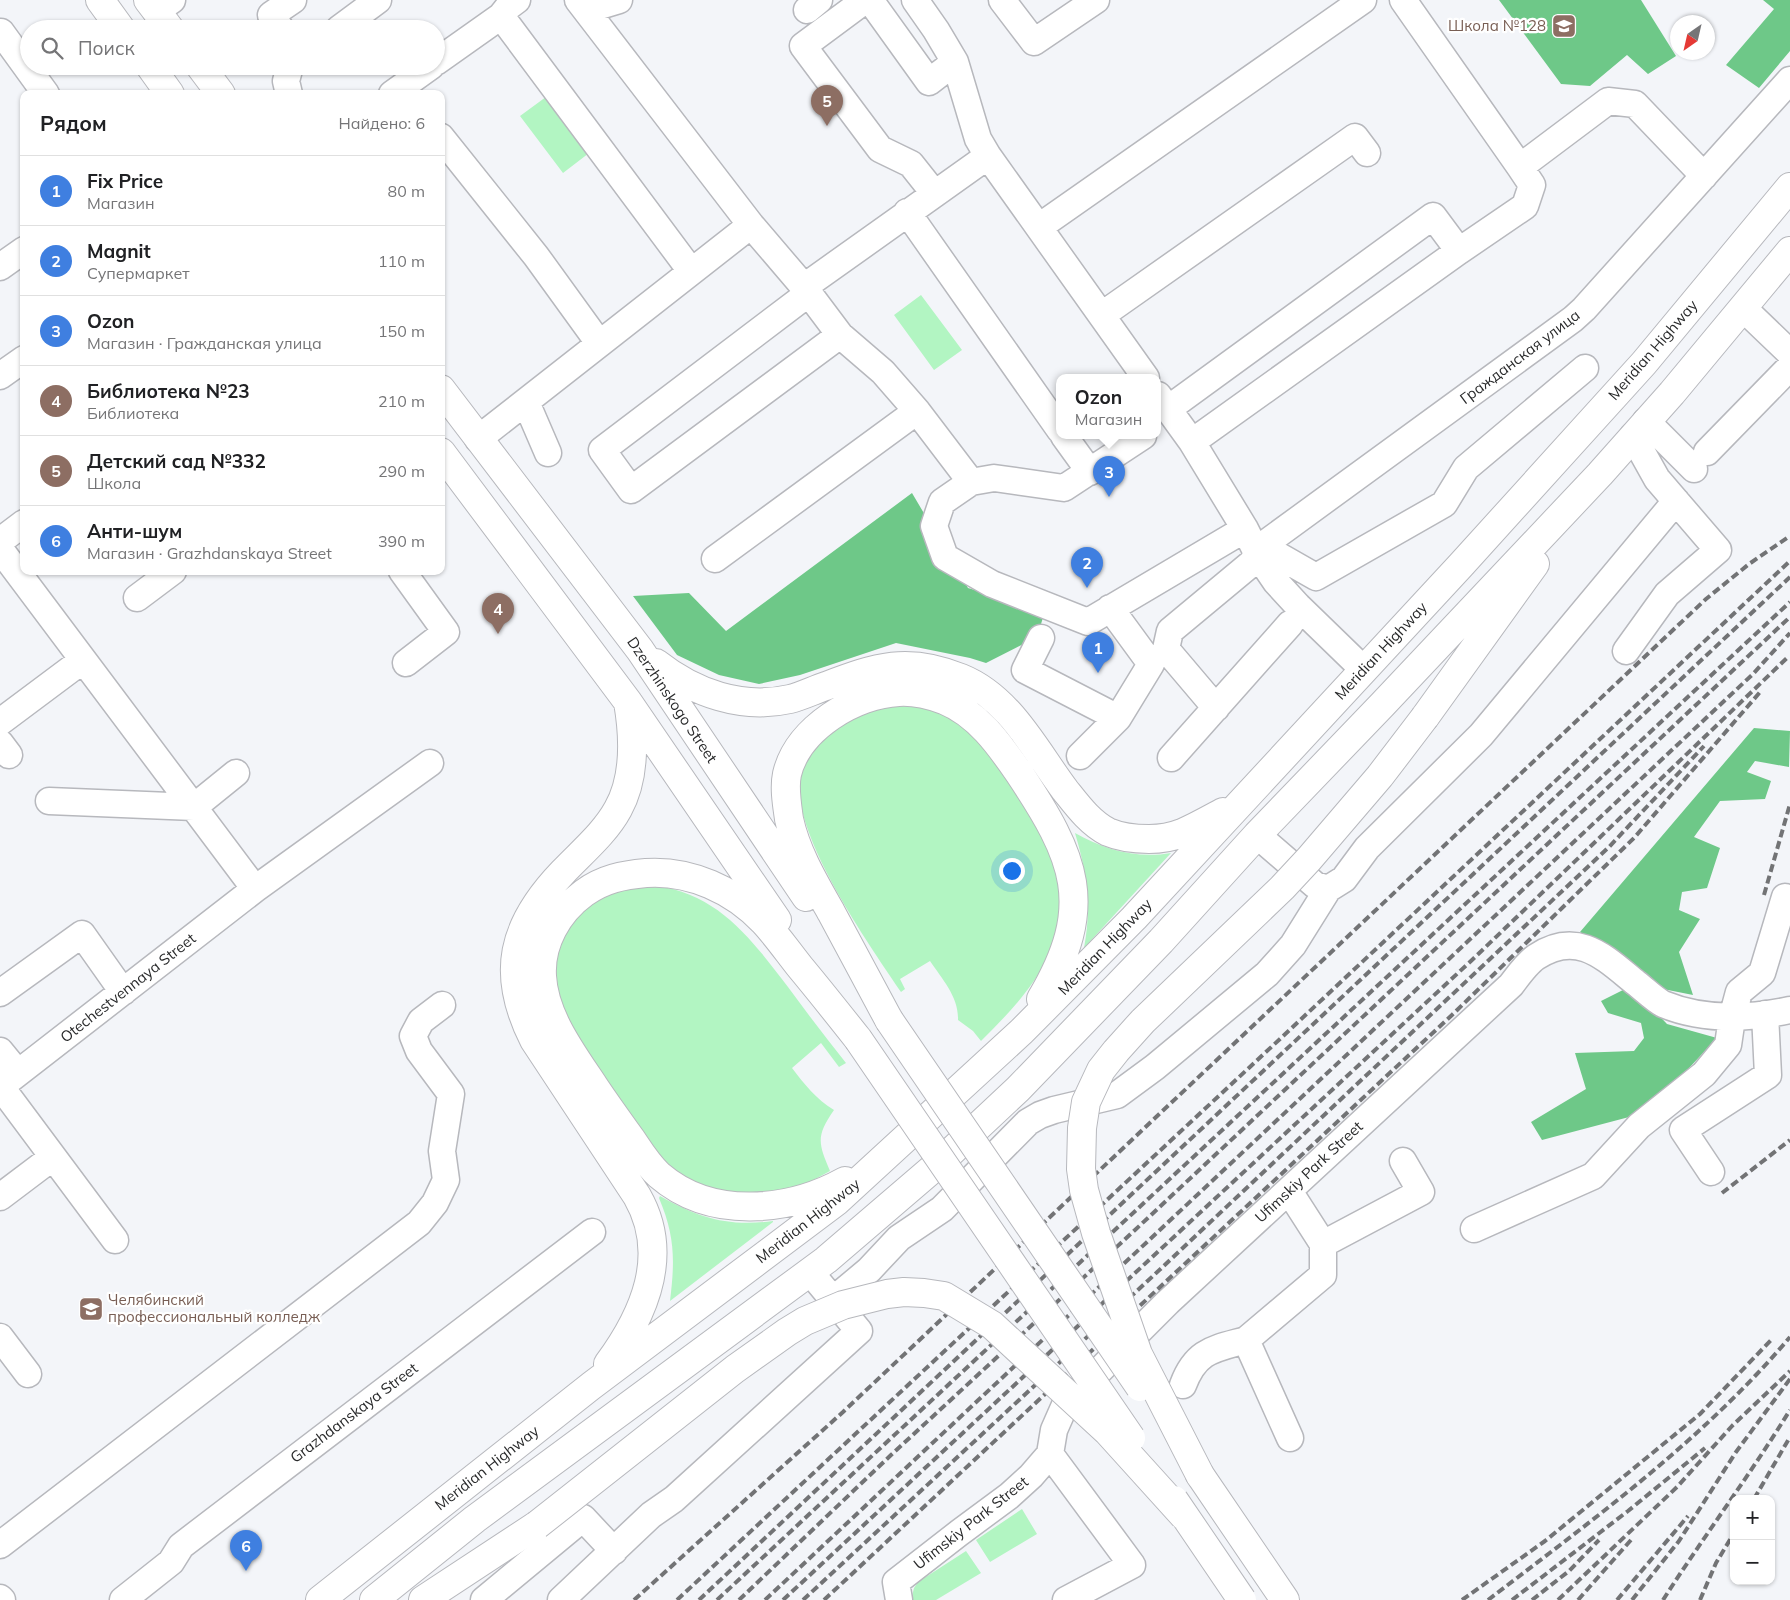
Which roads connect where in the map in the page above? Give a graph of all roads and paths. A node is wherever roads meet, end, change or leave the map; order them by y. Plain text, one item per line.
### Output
1 (100, 0) edge
2 (293, 0) edge
3 (378, 0) edge
4 (619, 0) edge
5 (865, 0) edge
6 (870, 0) edge
7 (915, 0) edge
8 (1002, 0) edge
9 (1096, 0) edge
10 (1363, 0) edge
11 (1403, 0) edge
12 (508, 5) edge
13 (582, 5) edge
14 (114, 20) edge
15 (275, 20) edge
16 (351, 20) edge
17 (0, 30) edge
18 (445, 55) edge
19 (20, 58) edge
20 (955, 62) junction
21 (32, 75) edge
22 (156, 75) edge
23 (207, 75) edge
24 (288, 75) edge
25 (420, 75) edge
26 (1790, 80) edge
27 (43, 90) edge
28 (167, 90) edge
29 (218, 90) edge
30 (288, 90) edge
31 (402, 90) edge
32 (445, 142) edge
33 (1367, 153) dead end
34 (988, 156) junction
35 (1520, 167) junction
36 (1704, 176) junction
37 (1790, 188) edge
38 (934, 193) junction
39 (907, 212) junction
40 (751, 224) junction
41 (1039, 227) junction
42 (1459, 251) junction
43 (1790, 251) edge
44 (20, 253) edge
45 (0, 267) edge
46 (692, 271) junction
47 (806, 290) junction
48 (1743, 308) junction
49 (1102, 315) junction
50 (840, 335) junction
51 (599, 343) junction
52 (1790, 353) edge
53 (20, 361) edge
54 (1790, 367) edge
55 (1585, 368) dead end
56 (1143, 374) edge
57 (0, 376) edge
58 (445, 394) edge
59 (526, 402) junction
60 (917, 411) junction
61 (1164, 411) edge
62 (1056, 424) edge
63 (1640, 428) junction
64 (478, 439) junction
65 (1066, 439) edge
66 (1138, 439) edge
67 (1192, 442) junction
68 (548, 453) dead end
69 (445, 457) edge
70 (1090, 472) junction
71 (1600, 474) junction
72 (971, 482) junction
73 (1676, 501) junction
74 (20, 528) edge
75 (1253, 546) junction
76 (1, 550) edge
77 (715, 559) dead end
78 (168, 575) edge
79 (405, 575) edge
80 (137, 598) dead end
81 (1110, 608) junction
82 (1290, 624) dead end
83 (1041, 638) dead end
84 (640, 650) junction
85 (1626, 652) dead end
86 (83, 660) junction
87 (406, 663) dead end
88 (1364, 670) junction
89 (628, 702) junction
90 (1216, 708) junction
91 (1118, 718) junction
92 (0, 722) edge
93 (1080, 756) dead end
94 (1171, 758) dead end
95 (430, 764) dead end
96 (236, 773) dead end
97 (1243, 800) junction
98 (50, 801) dead end
99 (194, 807) junction
100 (1257, 835) junction
101 (256, 889) junction
102 (1328, 889) junction
103 (1785, 897) dead end
104 (1, 990) edge
105 (123, 992) junction
106 (442, 1005) dead end
107 (1778, 1012) edge
108 (1732, 1018) junction
109 (889, 1020) junction
110 (1022, 1031) junction
111 (858, 1039) junction
112 (0, 1051) edge
113 (6, 1082) edge
114 (53, 1157) junction
115 (1403, 1161) dead end
116 (880, 1163) junction
117 (1711, 1172) dead end
118 (1288, 1191) junction
119 (0, 1197) edge
120 (1474, 1229) dead end
121 (592, 1232) dead end
122 (115, 1240) dead end
123 (1323, 1244) junction
124 (810, 1272) junction
125 (833, 1300) junction
126 (0, 1337) edge
127 (1246, 1340) junction
128 (28, 1374) dead end
129 (1183, 1385) dead end
130 (591, 1386) junction
131 (1290, 1438) dead end
132 (1050, 1454) junction
133 (1200, 1475) junction
134 (1184, 1516) junction
135 (0, 1545) edge
136 (614, 1551) junction
137 (898, 1591) edge
138 (123, 1600) edge
139 (320, 1600) edge
140 (374, 1600) edge
141 (423, 1600) edge
142 (484, 1600) edge
143 (562, 1600) edge
144 (1066, 1600) edge
145 (1242, 1600) edge
146 (1284, 1600) edge

1 - 14 main road
2 - 15 street
3 - 16 street
4 - 13 street
5 - 38 street
6 - 20 street
7 - 20 street
8 - 9 street
10 - 41 street
11 - 35 street
12 - 18 street
12 - 46 street
13 - 40 street
17 - 19 street
20 - 34 street
21 - 27 street
22 - 28 main road
23 - 29 main road
24 - 30 street
25 - 31 street
26 - 36 street, Гражданская улица
32 - 51 street
33 - 49 street
34 - 38 street
34 - 41 street
35 - 36 street
35 - 42 street
36 - 75 street, Гражданская улица
37 - 88 main road, Meridian Highway
38 - 39 street
39 - 47 street
39 - 62 street
40 - 46 street
40 - 47 street
41 - 49 street
42 - 61 street
42 - 67 street
43 - 48 main road
44 - 45 street
46 - 51 street
47 - 50 street
47 - 50 street
48 - 52 street
48 - 63 main road
49 - 56 street
50 - 60 street
51 - 59 street
53 - 57 street
54 - 63 street
55 - 75 street
58 - 64 main road, Dzerzhinskogo Street
59 - 64 street
59 - 68 street
60 - 72 street
60 - 77 street
61 - 67 street
63 - 71 main road
63 - 73 street
64 - 84 main road, Dzerzhinskogo Street
65 - 70 street
66 - 70 street
67 - 75 street
69 - 89 main road
70 - 72 street
71 - 100 main road
71 - 133 main road, bridge
72 - 81 street
73 - 85 street
73 - 102 street
74 - 76 street
75 - 81 street
75 - 88 street
75 - 90 street
76 - 86 street
78 - 80 street
79 - 87 street
81 - 91 street
82 - 90 street
83 - 91 street
84 - 97 main road
84 - 109 main road, Dzerzhinskogo Street
86 - 92 street
86 - 99 street
88 - 97 main road, Meridian Highway
89 - 111 main road
89 - 130 main road
90 - 94 street
91 - 93 street
95 - 101 street, Otechestvennaya Street
96 - 99 street
97 - 110 main road, Meridian Highway
98 - 99 street
99 - 101 street
100 - 102 street
100 - 124 main road
101 - 105 street, Otechestvennaya Street
102 - 125 street
103 - 108 street
104 - 105 street
105 - 113 street, Otechestvennaya Street
106 - 135 street
107 - 108 street, Ufimskiy Park Street
107 - 117 street
108 - 118 street, Ufimskiy Park Street
108 - 120 street
109 - 110 main road
109 - 133 main road, bridge
110 - 116 main road, Meridian Highway
111 - 116 main road
111 - 134 main road, bridge
112 - 113 street
113 - 114 street
114 - 119 street
114 - 122 street
115 - 123 street
116 - 130 main road, Meridian Highway
118 - 123 street
118 - 132 street, Ufimskiy Park Street
121 - 138 street, Grazhdanskaya Street
123 - 127 street
124 - 125 street
124 - 140 main road
125 - 136 street
126 - 128 street
127 - 129 street
127 - 131 street
130 - 139 main road, Meridian Highway
132 - 137 street, Ufimskiy Park Street
132 - 144 street
133 - 146 main road
134 - 141 main road, bridge
134 - 145 main road, bridge
136 - 142 street
136 - 143 street

